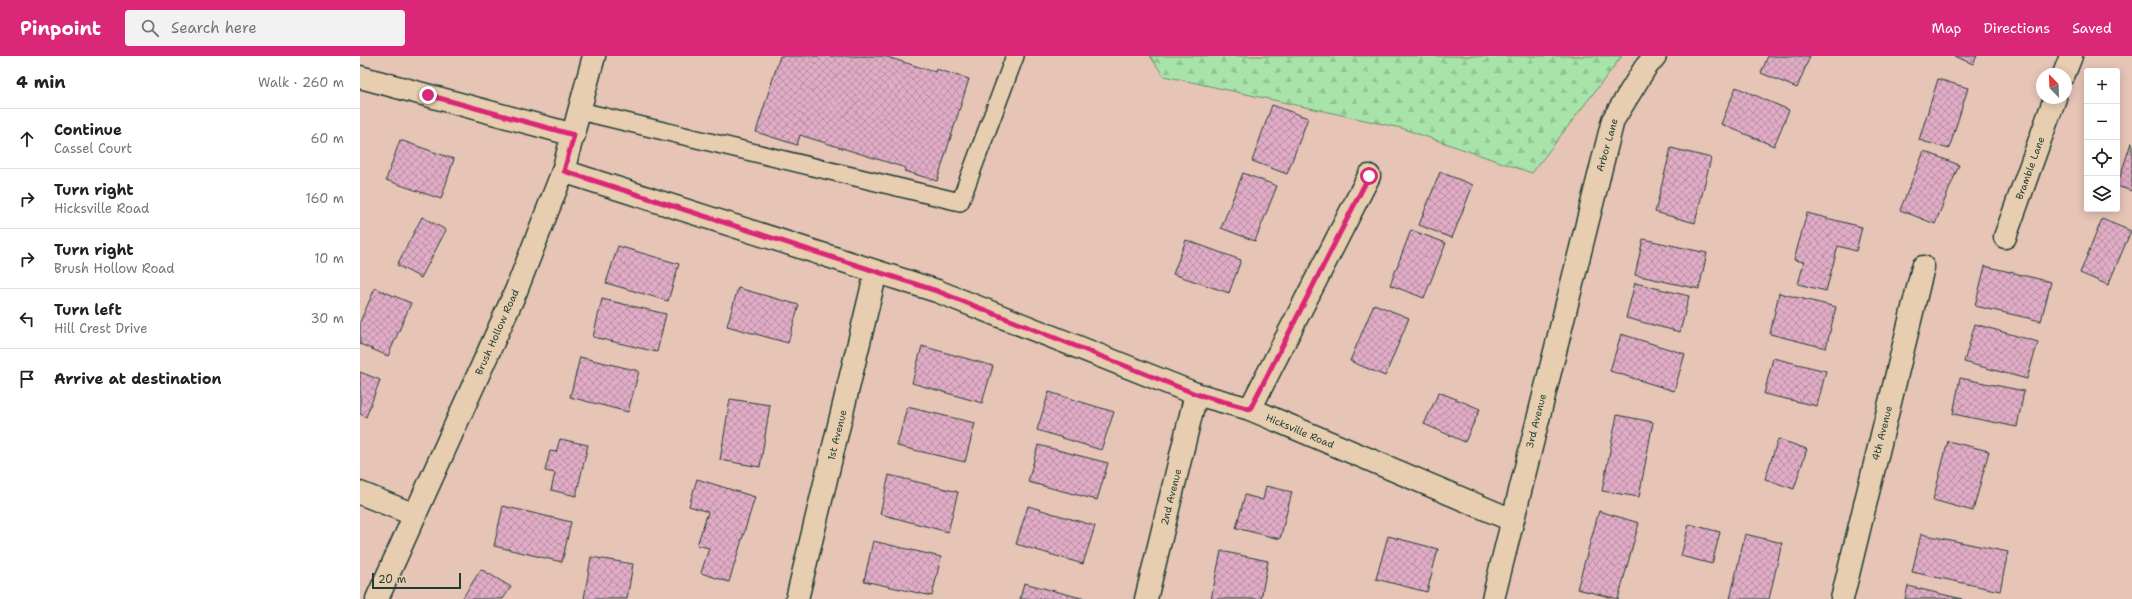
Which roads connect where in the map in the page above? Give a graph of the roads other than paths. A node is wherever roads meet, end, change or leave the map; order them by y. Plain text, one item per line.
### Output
1 (594, 56) edge
2 (1015, 56) edge
3 (1655, 56) edge
4 (2070, 56) edge
5 (2066, 68) edge
6 (360, 77) edge
7 (2053, 104) edge
8 (580, 111) junction
9 (574, 135) junction
10 (564, 171) junction
11 (1369, 176) dead end
12 (2005, 237) dead end
13 (1581, 244) joint
14 (1923, 267) dead end
15 (876, 272) junction
16 (1196, 394) junction
17 (1250, 409) junction
18 (360, 492) edge
19 (414, 515) junction
20 (1512, 520) junction
21 (377, 599) edge
22 (798, 599) edge
23 (1146, 599) edge
24 (1493, 599) edge
25 (1842, 599) edge

1 - 8 street, Brush Hollow Road
2 - 8 lane
3 - 13 street, Arbor Lane
4 - 5 street
6 - 9 street
7 - 12 street, Bramble Lane
8 - 9 street, Brush Hollow Road
9 - 10 street, Brush Hollow Road
10 - 15 street, Hicksville Road
10 - 19 street, Brush Hollow Road
11 - 17 street
13 - 20 street, 3rd Avenue
14 - 25 street, 4th Avenue
15 - 16 street, Hicksville Road
15 - 22 street, 1st Avenue
16 - 17 street, Hicksville Road
16 - 23 street, 2nd Avenue
17 - 20 street, Hicksville Road
18 - 19 street
19 - 21 street, Brush Hollow Road
20 - 24 street, 3rd Avenue

